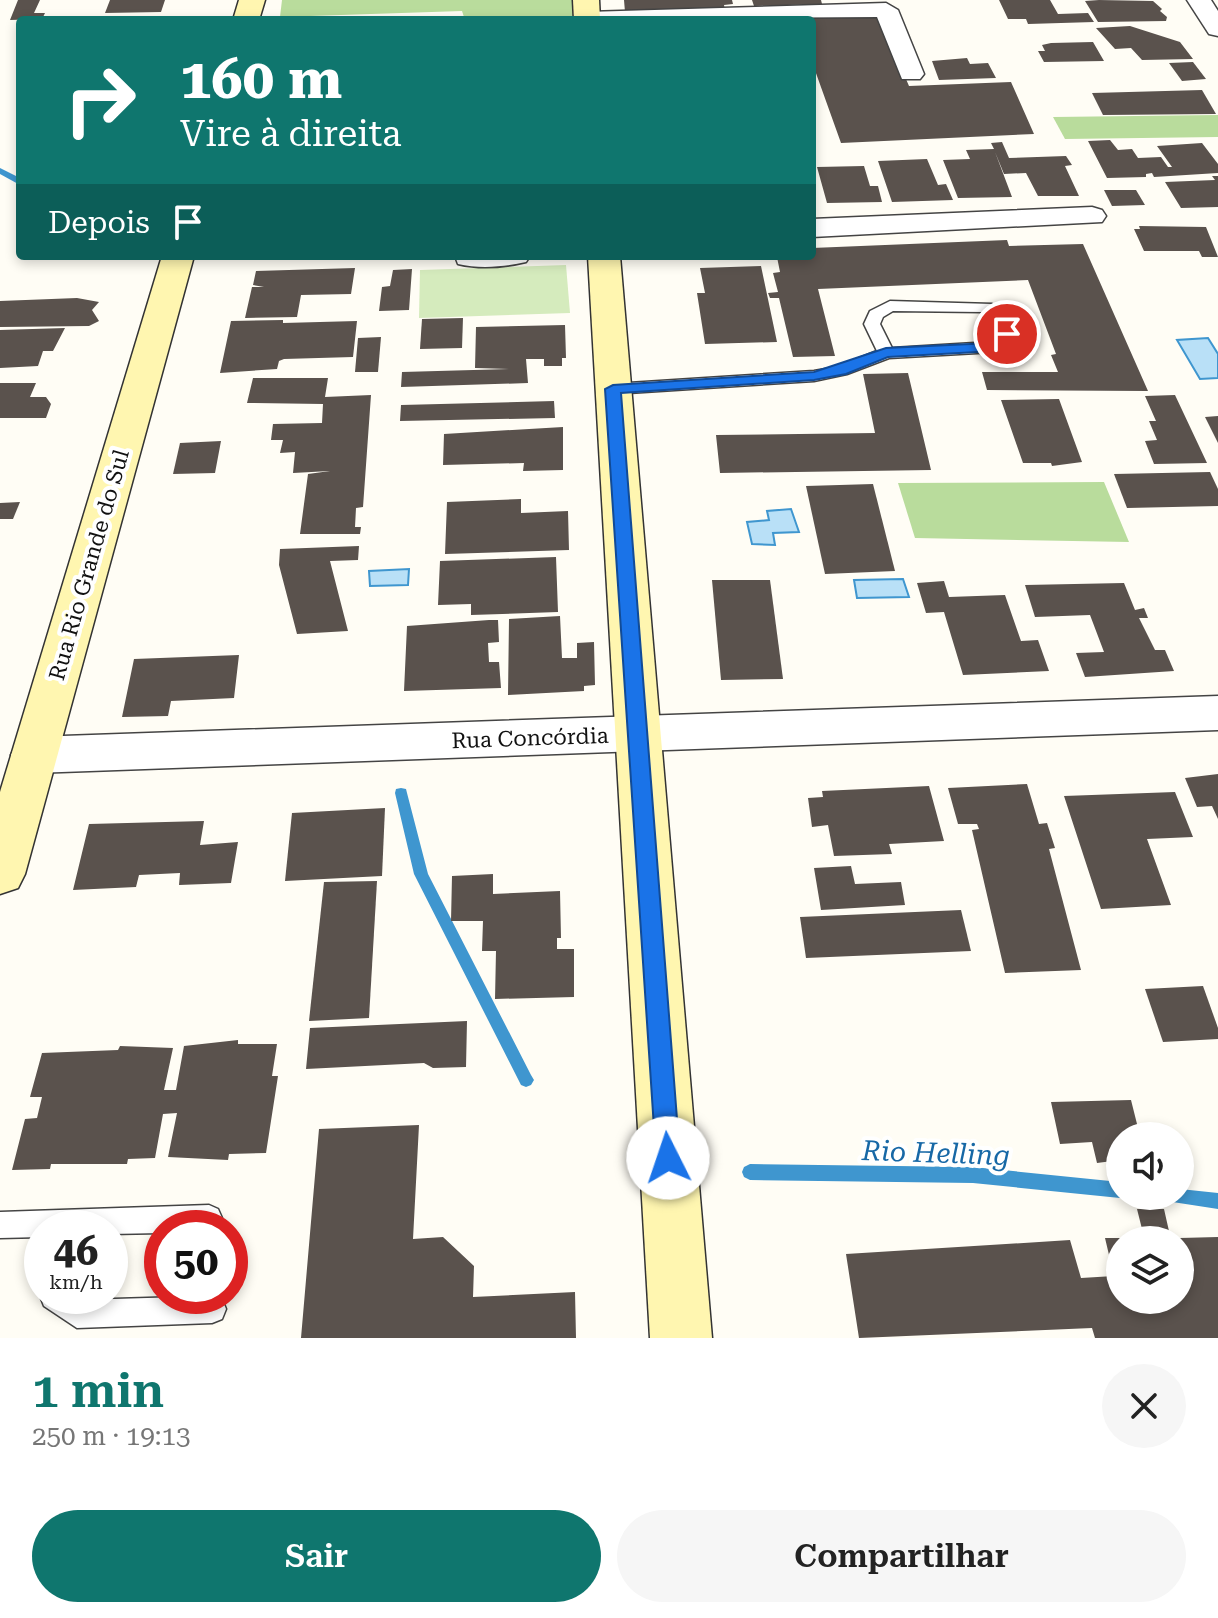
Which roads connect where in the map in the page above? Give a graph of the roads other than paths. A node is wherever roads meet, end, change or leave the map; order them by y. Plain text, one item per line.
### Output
1 (1199, 0) edge
2 (707, 16) edge
3 (1218, 29) edge
4 (911, 74) dead end
5 (1092, 216) dead end
6 (816, 228) edge
7 (177, 260) edge
8 (604, 260) edge
9 (886, 353) junction
10 (613, 389) junction
11 (1218, 713) edge
12 (638, 734) junction
13 (34, 755) junction
14 (0, 874) edge
15 (0, 1225) edge
16 (24, 1225) edge
17 (681, 1338) edge

1 - 3 street
2 - 4 street
5 - 6 street
7 - 13 main road, Rua Rio Grande do Sul
8 - 10 main road
9 - 9 lane
9 - 10 lane
10 - 12 main road
11 - 12 street, Rua Concórdia
12 - 13 street, Rua Concórdia
12 - 17 main road
13 - 14 main road, Rua Rio Grande do Sul
15 - 16 lane

